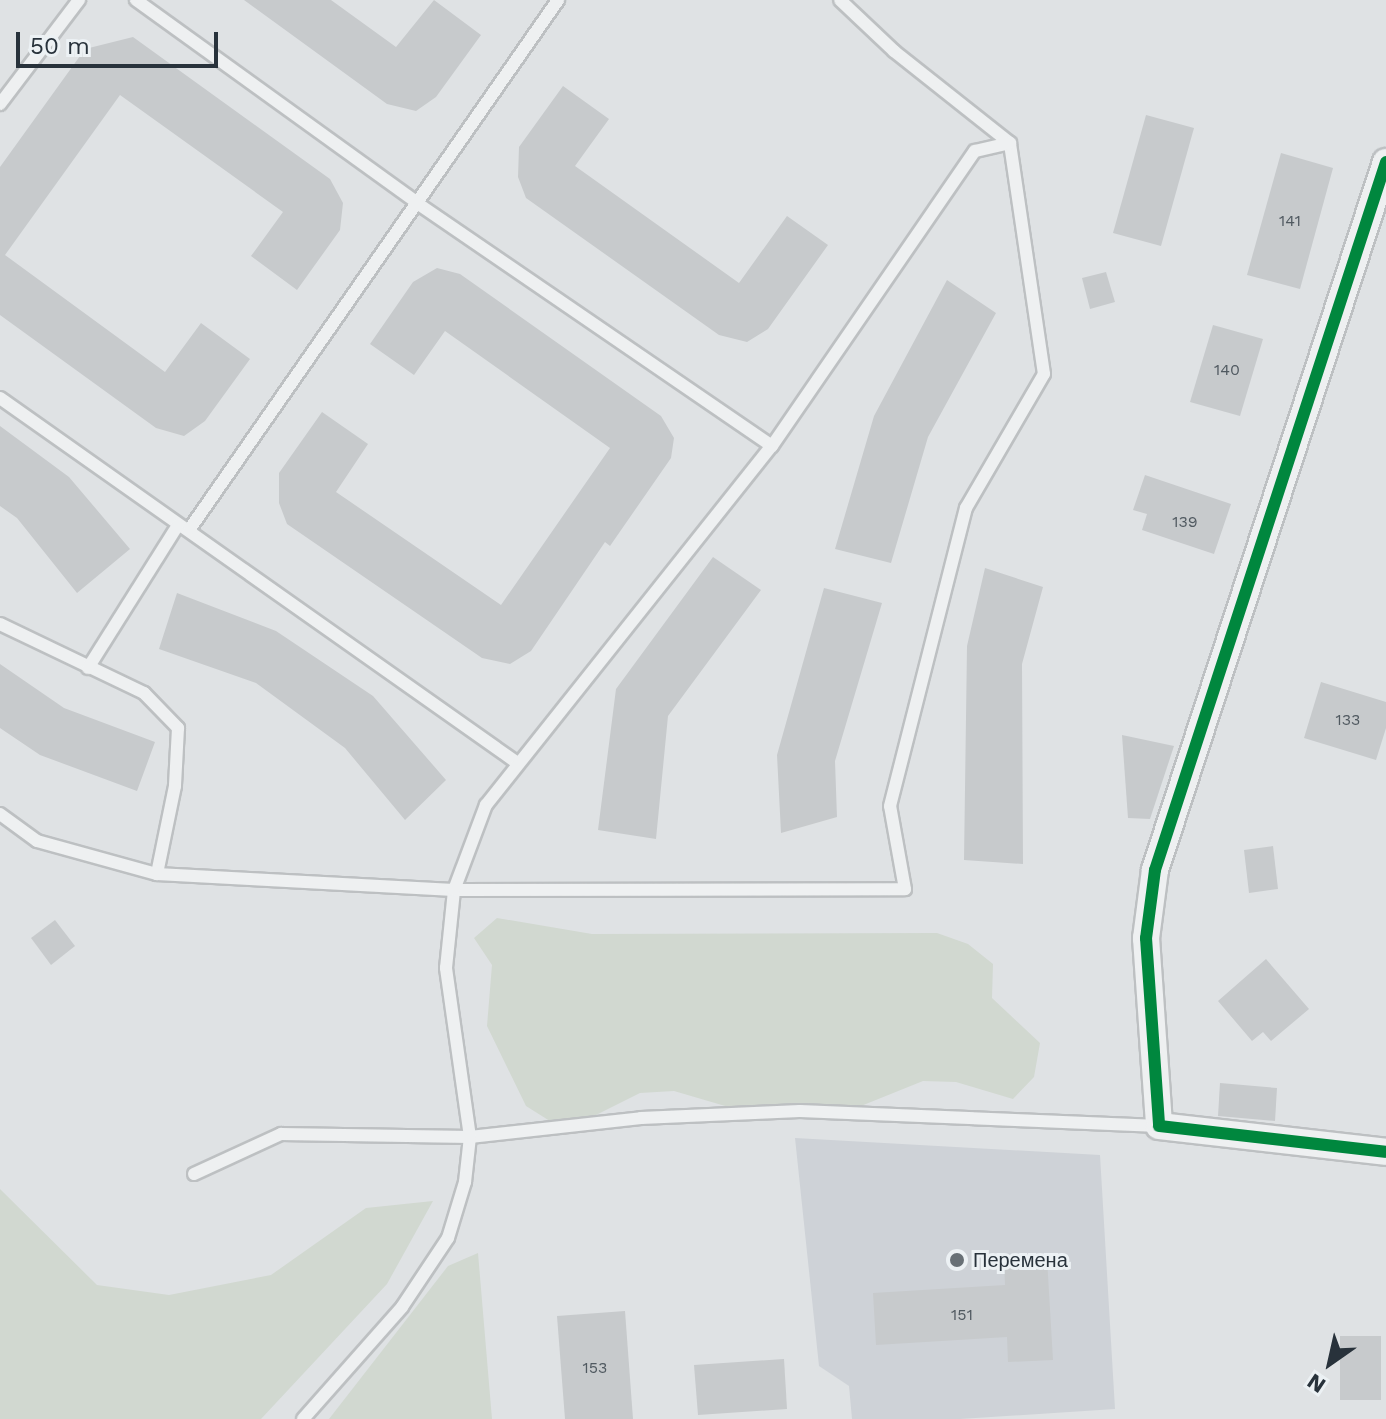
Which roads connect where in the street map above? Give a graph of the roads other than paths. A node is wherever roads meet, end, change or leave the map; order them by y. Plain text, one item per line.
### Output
1 (79, 0) edge
2 (136, 0) edge
3 (558, 0) edge
4 (840, 0) edge
5 (0, 104) edge
6 (1010, 143) junction
7 (1386, 162) edge
8 (417, 203) junction
9 (0, 398) edge
10 (772, 446) junction
11 (183, 528) junction
12 (0, 624) edge
13 (88, 668) junction
14 (516, 762) junction
15 (0, 814) edge
16 (157, 874) junction
17 (454, 890) junction
18 (1159, 1126) junction
19 (470, 1137) junction
20 (1386, 1152) edge
21 (194, 1174) dead end
22 (303, 1419) edge

1 - 5 lane
2 - 8 lane
3 - 8 lane
4 - 6 lane
6 - 10 lane
6 - 17 lane
7 - 18 street
8 - 10 lane
8 - 11 lane
9 - 11 lane
10 - 14 lane
11 - 13 lane
11 - 14 lane
12 - 13 lane
13 - 16 lane
14 - 17 lane
15 - 16 lane
16 - 17 lane
17 - 19 lane
18 - 19 lane
18 - 20 street
19 - 21 lane
19 - 22 lane

